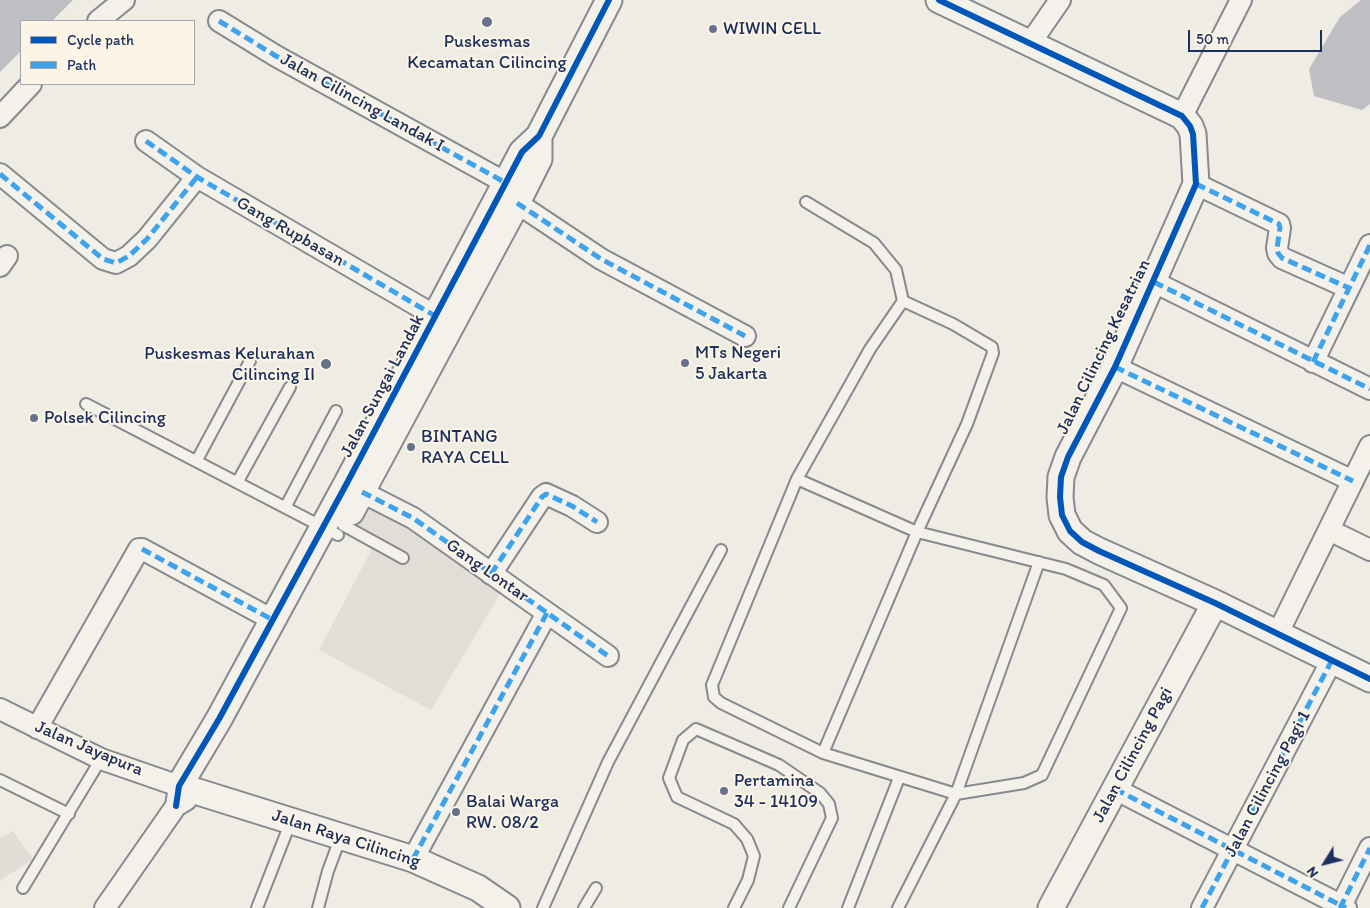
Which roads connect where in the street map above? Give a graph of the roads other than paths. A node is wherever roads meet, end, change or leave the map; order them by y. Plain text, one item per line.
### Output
1 (124, 0) edge
2 (609, 0) edge
3 (939, 0) edge
4 (1060, 0) edge
5 (1241, 0) edge
6 (99, 20) edge
7 (219, 21) dead end
8 (1029, 44) junction
9 (30, 85) edge
10 (1182, 116) junction
11 (0, 117) edge
12 (146, 141) dead end
13 (0, 174) edge
14 (197, 177) junction
15 (1196, 184) junction
16 (512, 193) junction
17 (806, 202) dead end
18 (1370, 245) edge
19 (1154, 282) junction
20 (1349, 288) junction
21 (903, 301) junction
22 (437, 317) junction
23 (745, 336) dead end
24 (250, 361) dead end
25 (1313, 362) junction
26 (1115, 367) junction
27 (290, 387) dead end
28 (1370, 389) edge
29 (86, 404) dead end
30 (336, 411) dead end
31 (390, 422) junction
32 (1369, 450) edge
33 (197, 460) junction
34 (796, 480) junction
35 (238, 481) junction
36 (1354, 481) junction
37 (362, 492) junction
38 (286, 506) junction
39 (597, 522) dead end
40 (335, 529) junction
41 (1329, 530) junction
42 (917, 532) junction
43 (721, 550) dead end
44 (1370, 550) edge
45 (403, 558) dead end
46 (1039, 562) junction
47 (491, 574) junction
48 (1215, 603) junction
49 (547, 613) junction
50 (273, 620) junction
51 (1278, 633) junction
52 (608, 656) dead end
53 (1332, 660) junction
54 (1370, 679) edge
55 (0, 708) edge
56 (37, 728) junction
57 (823, 754) junction
58 (101, 759) junction
59 (899, 778) junction
60 (0, 780) edge
61 (1115, 789) junction
62 (956, 794) junction
63 (184, 795) junction
64 (69, 814) junction
65 (292, 820) junction
66 (341, 835) junction
67 (1234, 848) junction
68 (1370, 848) edge
69 (413, 859) junction
70 (23, 888) dead end
71 (596, 888) dead end
72 (1342, 907) edge
73 (106, 908) edge
74 (257, 908) edge
75 (318, 908) edge
76 (507, 908) edge
77 (543, 908) edge
78 (584, 908) edge
79 (734, 908) edge
80 (789, 908) edge
81 (848, 908) edge
82 (898, 908) edge
83 (1051, 908) edge
84 (1202, 908) edge

1 - 6 street
2 - 16 street, Jalan Sungai Landak
3 - 8 street
4 - 8 street
5 - 10 street
7 - 16 street, Jalan Cilincing Landak I
8 - 10 street
9 - 11 street
10 - 15 street, Jalan Cilincing Kesatrian
12 - 14 street, Gang Rupbasan
13 - 14 street
14 - 22 street, Gang Rupbasan
15 - 19 street, Jalan Cilincing Kesatrian
15 - 20 street
16 - 22 street, Jalan Sungai Landak
16 - 23 street, Jalan Cilincing Landak I
16 - 31 street, Jalan Sungai Landak
17 - 21 lane
18 - 20 street
19 - 25 street
19 - 26 street, Jalan Cilincing Kesatrian
20 - 25 street
21 - 34 lane
21 - 42 lane
22 - 31 street, Jalan Sungai Landak
24 - 33 lane
25 - 28 street
26 - 36 street
26 - 48 street, Jalan Cilincing Kesatrian
27 - 35 lane
29 - 33 lane
30 - 38 lane
31 - 37 street, Jalan Sungai Landak
31 - 40 street, Jalan Sungai Landak
32 - 36 street
33 - 35 lane
34 - 42 lane
34 - 57 lane
35 - 38 lane
36 - 41 street
37 - 40 street, Jalan Sungai Landak
37 - 47 street, Gang Lontar
38 - 40 lane
39 - 47 street
40 - 45 lane
40 - 50 street, Jalan Sungai Landak
40 - 63 street, Jalan Sungai Landak
41 - 44 street
41 - 51 street
42 - 46 lane
42 - 57 lane
43 - 77 lane
46 - 62 lane
46 - 62 lane
47 - 49 street, Gang Lontar
48 - 51 street, Jalan Cilincing Kesatrian
48 - 61 street, Jalan Cilincing Pagi
49 - 52 street, Gang Lontar
49 - 69 street
50 - 56 street
50 - 63 street, Jalan Sungai Landak
51 - 53 street, Jalan Cilincing Kesatrian
53 - 54 street, Jalan Cilincing Kesatrian
53 - 67 street, Jalan Cilincing Pagi 1
55 - 56 street, Jalan Jayapura
56 - 58 street, Jalan Jayapura
57 - 59 lane
58 - 63 street, Jalan Jayapura
58 - 64 lane
59 - 62 lane
59 - 81 lane
60 - 64 lane
61 - 67 street
61 - 83 street, Jalan Cilincing Pagi
62 - 82 lane
63 - 65 street, Jalan Raya Cilincing
63 - 73 street
64 - 70 lane
65 - 66 street, Jalan Raya Cilincing
65 - 74 lane
66 - 69 street, Jalan Raya Cilincing
66 - 75 lane
67 - 72 street
67 - 84 street, Jalan Cilincing Pagi 1
68 - 72 street
69 - 76 street, Jalan Raya Cilincing
71 - 78 lane
79 - 80 lane

